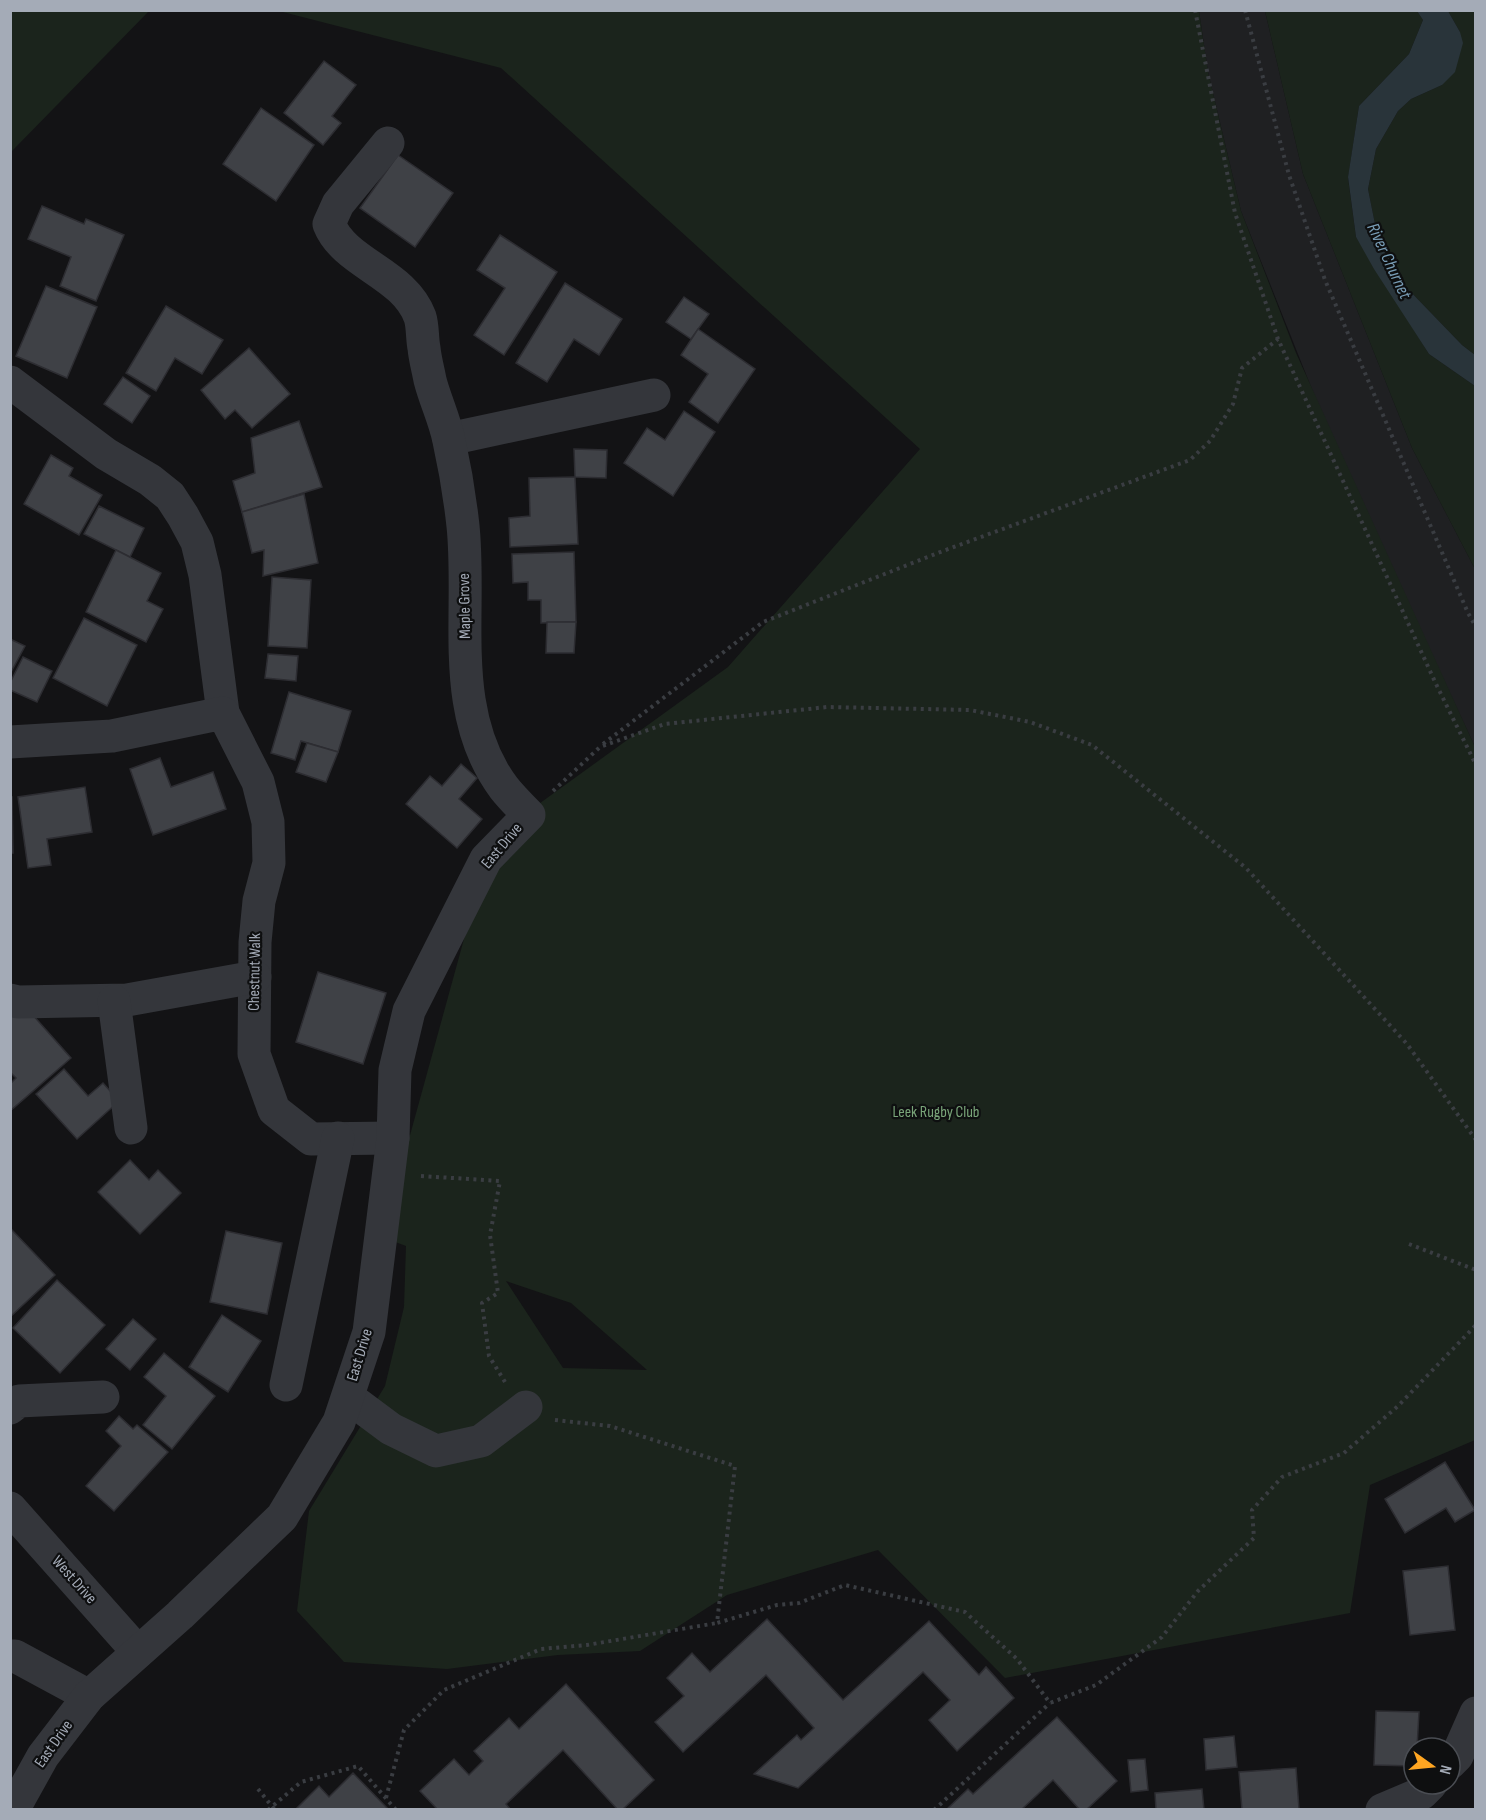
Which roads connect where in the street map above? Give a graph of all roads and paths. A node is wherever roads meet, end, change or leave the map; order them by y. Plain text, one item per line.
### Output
1 (1195, 10) edge
2 (1245, 10) edge
3 (388, 143) dead end
4 (1278, 339) junction
5 (10, 382) edge
6 (654, 395) dead end
7 (449, 439) junction
8 (1476, 627) edge
9 (223, 713) junction
10 (10, 742) edge
11 (600, 747) junction
12 (1476, 765) edge
13 (529, 814) junction
14 (255, 976) junction
15 (10, 1000) edge
16 (114, 1001) junction
17 (131, 1128) dead end
18 (338, 1138) junction
19 (393, 1138) junction
20 (1476, 1140) edge
21 (390, 1173) junction
22 (1408, 1244) dead end
23 (1476, 1270) edge
24 (1476, 1325) edge
25 (286, 1385) dead end
26 (103, 1397) dead end
27 (348, 1397) junction
28 (526, 1407) junction
29 (10, 1408) edge
30 (10, 1508) edge
31 (717, 1623) junction
32 (138, 1652) junction
33 (10, 1656) edge
34 (89, 1696) junction
35 (1050, 1703) junction
36 (1476, 1713) edge
37 (1462, 1745) edge
38 (258, 1789) dead end
39 (1414, 1796) edge
40 (386, 1797) junction
41 (274, 1808) edge
42 (13, 1809) edge
43 (268, 1809) edge
44 (396, 1809) edge
45 (934, 1809) edge
46 (1382, 1809) edge

1 - 4 path
2 - 8 path
3 - 7 street, Maple Grove
4 - 11 path
4 - 12 path
5 - 9 street, Chestnut Walk
6 - 7 street
7 - 13 street, Maple Grove
9 - 10 street
9 - 14 street, Chestnut Walk
11 - 13 path
11 - 20 path
13 - 19 street, East Drive
14 - 16 street
14 - 18 street, Chestnut Walk
15 - 16 street
16 - 17 street
18 - 19 street, Chestnut Walk
18 - 25 street
19 - 21 street, East Drive
21 - 27 street, East Drive
21 - 28 path
22 - 23 path
24 - 35 path
26 - 29 street
27 - 28 street
27 - 32 street, East Drive
28 - 31 path
30 - 32 street, West Drive
31 - 35 path
31 - 40 path
32 - 34 street, East Drive
33 - 34 street
34 - 42 street, East Drive
35 - 45 path
36 - 37 street
38 - 41 path
39 - 46 street
40 - 41 path
40 - 44 path
41 - 43 path

